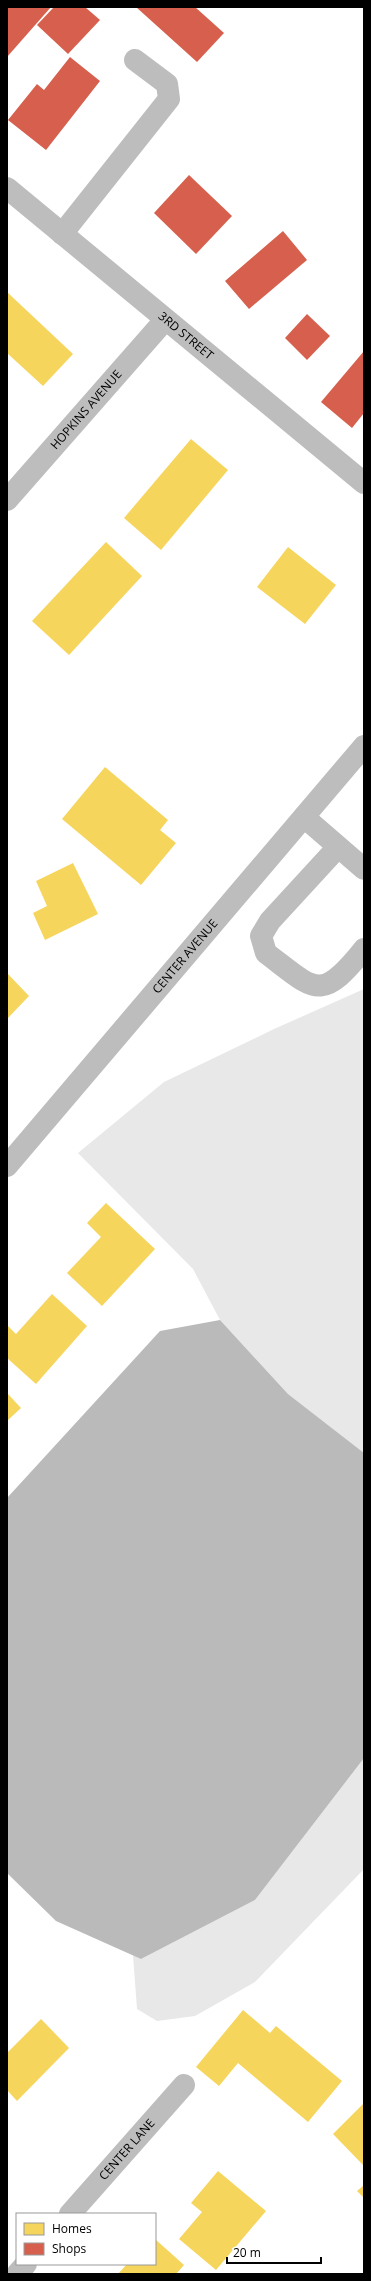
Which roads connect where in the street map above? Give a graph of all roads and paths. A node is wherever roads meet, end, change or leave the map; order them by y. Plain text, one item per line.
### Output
1 (135, 60) dead end
2 (7, 188) edge
3 (62, 234) junction
4 (165, 320) junction
5 (364, 483) edge
6 (7, 500) edge
7 (364, 746) edge
8 (304, 817) junction
9 (338, 847) junction
10 (364, 869) edge
11 (364, 949) edge
12 (7, 1166) edge
13 (184, 2085) dead end
14 (71, 2213) edge
15 (25, 2265) edge
16 (17, 2274) edge

1 - 3 street
2 - 3 street, 3RD STREET
3 - 4 street, 3RD STREET
4 - 5 street, 3RD STREET
4 - 6 street, HOPKINS AVENUE
7 - 8 street, CENTER AVENUE
8 - 9 street
8 - 12 street, CENTER AVENUE
9 - 10 street
9 - 11 street
13 - 14 street, CENTER LANE
15 - 16 street

